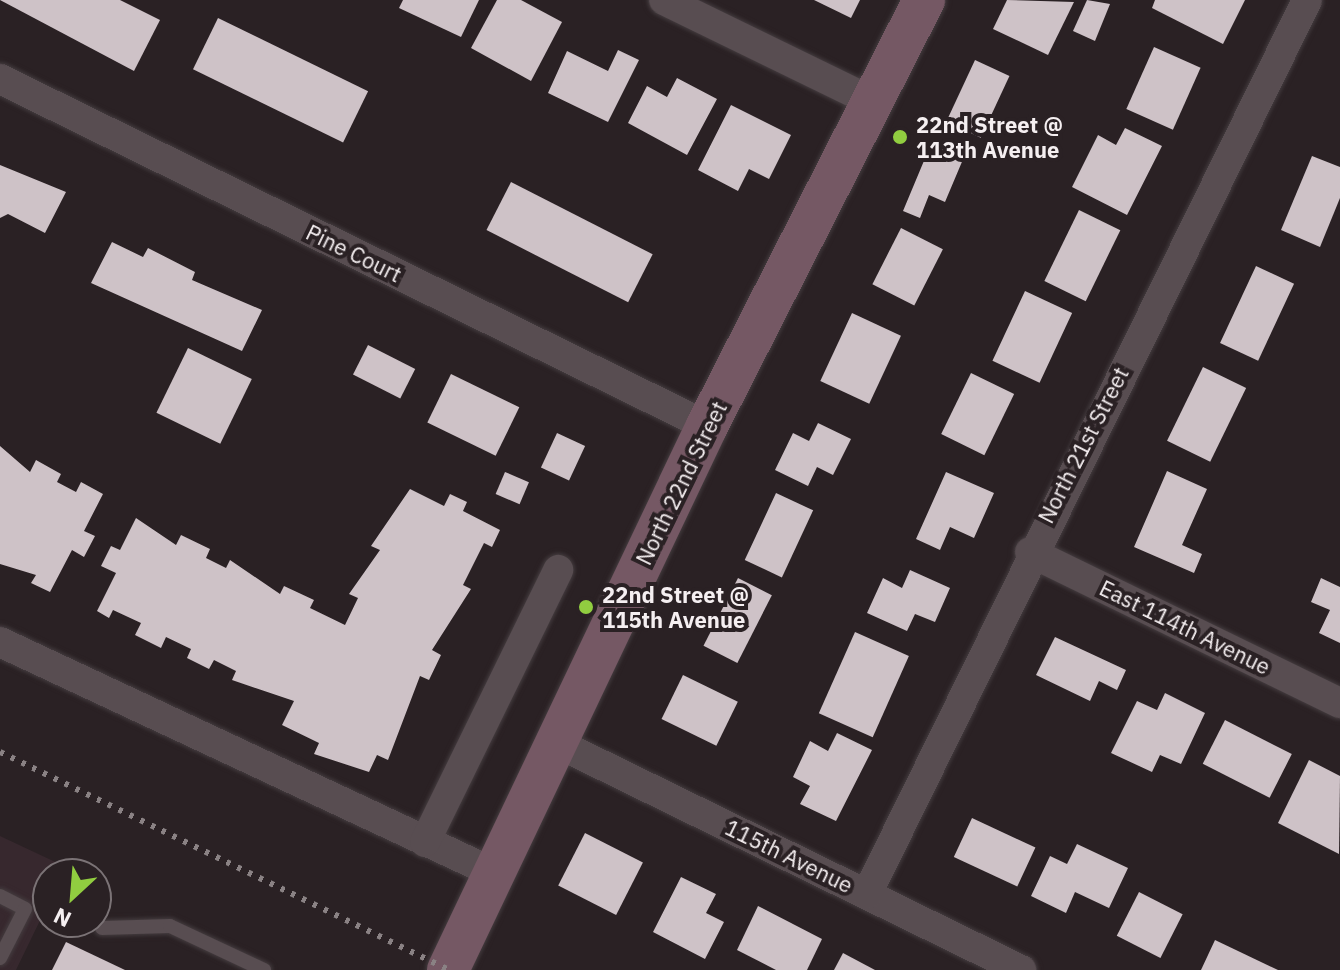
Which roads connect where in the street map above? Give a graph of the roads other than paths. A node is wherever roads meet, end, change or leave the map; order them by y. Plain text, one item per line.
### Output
1 (664, 0) edge
2 (924, 0) edge
3 (1307, 0) edge
4 (0, 79) edge
5 (875, 103) junction
6 (707, 426) junction
7 (1030, 552) junction
8 (558, 570) dead end
9 (0, 642) edge
10 (1340, 703) edge
11 (557, 743) junction
12 (425, 842) junction
13 (494, 873) junction
14 (867, 894) junction
15 (0, 896) edge
16 (112, 928) edge
17 (0, 958) edge
18 (264, 970) edge
19 (448, 970) edge
20 (1021, 970) edge

1 - 5 street
2 - 5 street, North 22nd Street
3 - 7 street, North 21st Street
4 - 6 street, Pine Court
5 - 6 street, North 22nd Street
6 - 11 street, North 22nd Street
7 - 10 street, East 114th Avenue
7 - 14 street, North 21st Street
8 - 12 street
9 - 12 street
11 - 13 street, North 22nd Street
11 - 14 street, 115th Avenue
12 - 13 street
13 - 19 street, North 22nd Street
14 - 20 street, 115th Avenue
15 - 17 lane
16 - 18 lane

